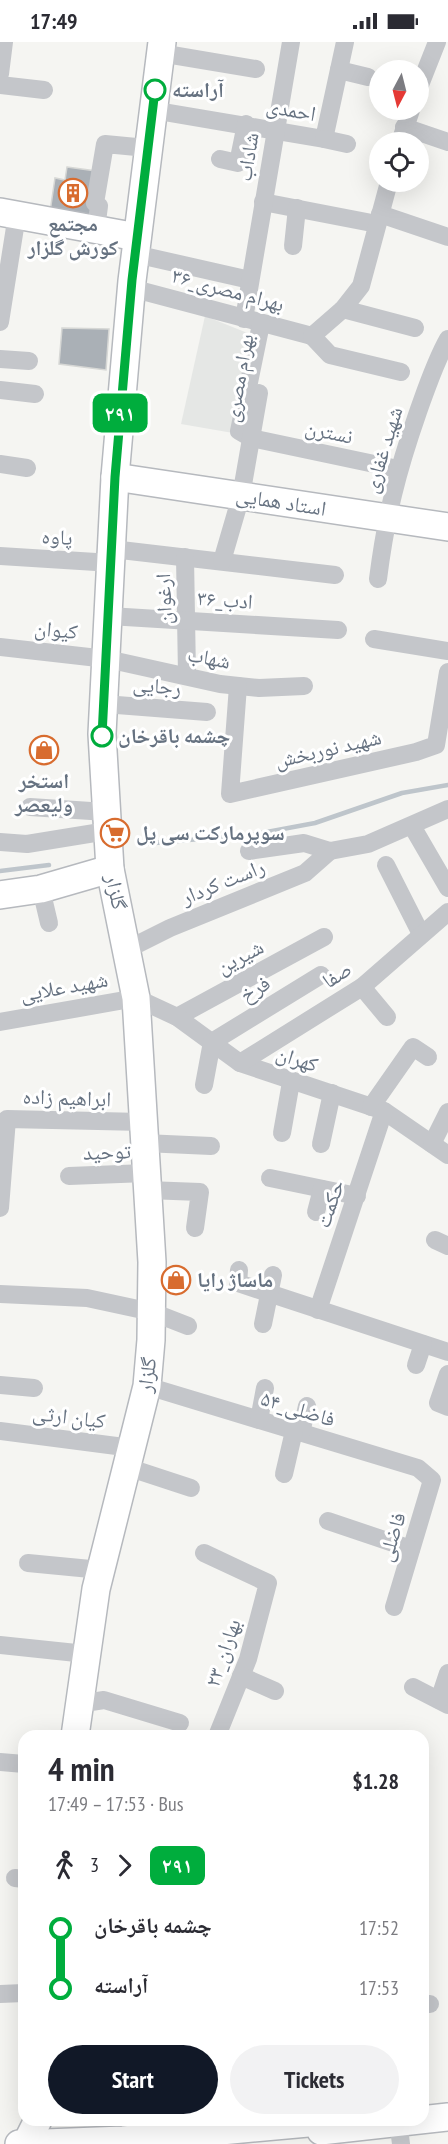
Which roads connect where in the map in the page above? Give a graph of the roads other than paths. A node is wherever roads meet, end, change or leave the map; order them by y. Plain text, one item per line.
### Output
1 (3, 42) edge
2 (291, 42) edge
3 (345, 42) edge
4 (437, 42) edge
5 (161, 47) edge
6 (429, 62) edge
7 (256, 69) dead end
8 (339, 70) junction
9 (0, 73) edge
10 (368, 76) dead end
11 (0, 85) edge
12 (44, 90) dead end
13 (152, 110) junction
14 (246, 124) junction
15 (275, 129) junction
16 (324, 139) junction
17 (429, 139) edge
18 (448, 142) edge
19 (347, 144) dead end
20 (147, 148) junction
21 (220, 159) dead end
22 (386, 192) edge
23 (263, 202) junction
24 (297, 208) junction
25 (9, 213) edge
26 (379, 219) junction
27 (96, 229) junction
28 (448, 237) edge
29 (136, 245) junction
30 (293, 246) dead end
31 (250, 280) junction
32 (131, 288) junction
33 (343, 309) junction
34 (0, 322) edge
35 (259, 323) junction
36 (415, 328) dead end
37 (312, 336) junction
38 (448, 339) edge
39 (0, 358) edge
40 (29, 361) dead end
41 (401, 372) dead end
42 (0, 390) edge
43 (35, 394) dead end
44 (251, 438) junction
45 (0, 464) edge
46 (27, 468) dead end
47 (398, 469) junction
48 (115, 477) junction
49 (241, 496) junction
50 (386, 518) junction
51 (448, 527) edge
52 (0, 556) edge
53 (112, 556) junction
54 (185, 557) junction
55 (222, 561) junction
56 (335, 575) dead end
57 (378, 579) dead end
58 (109, 616) junction
59 (188, 620) junction
60 (338, 630) dead end
61 (374, 639) dead end
62 (0, 647) edge
63 (448, 651) edge
64 (107, 659) junction
65 (448, 672) edge
66 (188, 675) junction
67 (238, 686) junction
68 (304, 686) dead end
69 (104, 704) junction
70 (207, 712) dead end
71 (30, 807) dead end
72 (448, 809) edge
73 (107, 822) junction
74 (412, 826) junction
75 (0, 842) edge
76 (249, 850) dead end
77 (330, 851) junction
78 (386, 864) dead end
79 (110, 869) junction
80 (448, 888) edge
81 (41, 889) junction
82 (0, 895) edge
83 (49, 923) dead end
84 (444, 923) edge
85 (421, 934) junction
86 (324, 937) dead end
87 (128, 949) junction
88 (321, 975) dead end
89 (362, 987) junction
90 (136, 998) junction
91 (177, 1017) junction
92 (387, 1017) dead end
93 (0, 1022) edge
94 (212, 1042) junction
95 (428, 1057) dead end
96 (240, 1063) junction
97 (291, 1082) junction
98 (204, 1085) dead end
99 (332, 1093) junction
100 (378, 1109) junction
101 (448, 1112) edge
102 (3, 1119) edge
103 (144, 1133) junction
104 (282, 1133) dead end
105 (321, 1144) dead end
106 (432, 1144) junction
107 (211, 1146) dead end
108 (448, 1155) edge
109 (69, 1176) dead end
110 (270, 1178) dead end
111 (147, 1182) junction
112 (322, 1189) junction
113 (357, 1196) junction
114 (0, 1208) edge
115 (316, 1212) dead end
116 (195, 1228) dead end
117 (239, 1270) dead end
118 (273, 1275) dead end
119 (0, 1294) edge
120 (269, 1294) junction
121 (318, 1310) junction
122 (152, 1312) junction
123 (263, 1324) dead end
124 (188, 1326) dead end
125 (423, 1344) junction
126 (448, 1352) edge
127 (416, 1365) dead end
128 (448, 1374) edge
129 (0, 1385) edge
130 (147, 1386) junction
131 (265, 1388) dead end
132 (34, 1389) dead end
133 (443, 1405) edge
134 (307, 1406) dead end
135 (258, 1420) junction
136 (0, 1431) edge
137 (298, 1432) junction
138 (130, 1458) junction
139 (284, 1474) dead end
140 (432, 1480) joint
141 (190, 1488) dead end
142 (328, 1521) dead end
143 (411, 1549) junction
144 (204, 1553) dead end
145 (28, 1563) dead end
146 (101, 1570) junction
147 (394, 1607) dead end
148 (0, 1645) edge
149 (86, 1654) junction
150 (448, 1673) edge
151 (241, 1676) junction
152 (413, 1687) dead end
153 (275, 1691) dead end
154 (443, 1702) edge
155 (78, 1704) junction
156 (180, 1723) dead end
157 (76, 1730) edge
158 (219, 1730) edge
159 (0, 1762) edge
160 (18, 1764) edge
161 (18, 1993) edge
162 (0, 1994) edge
163 (448, 2108) edge
164 (429, 2110) edge
165 (448, 2117) edge
166 (429, 2122) edge
167 (72, 2126) edge
168 (399, 2129) edge
169 (329, 2132) edge
170 (244, 2133) edge
171 (35, 2137) edge
172 (99, 2142) junction
173 (198, 2144) edge

1 - 9 street
2 - 15 street, شاداب
3 - 8 street, احمدی
4 - 6 street
5 - 7 street
5 - 13 main road, گلزار
8 - 10 street
8 - 16 street, احمدی
11 - 12 street
13 - 14 street, احمدی
13 - 20 main road, گلزار
14 - 15 street, احمدی
14 - 21 street
15 - 16 street, احمدی
15 - 23 street, شاداب
16 - 19 street
17 - 18 street
20 - 27 street
20 - 29 main road, گلزار
22 - 26 street
23 - 24 street
23 - 31 street, شاداب
24 - 26 street
24 - 30 street
25 - 27 main road
25 - 34 street
26 - 28 street
26 - 33 street
27 - 29 main road
29 - 31 street
29 - 32 main road, گلزار
31 - 35 street, شاداب
32 - 35 street, ۳۶_بهرام مصری
32 - 48 main road, گلزار
33 - 36 street
33 - 37 street
35 - 37 street, ۳۶_بهرام مصری
35 - 44 street, بهرام مصری
37 - 41 street
38 - 47 street, شهید غفاری
39 - 40 street
42 - 43 street
44 - 47 street, نسترن
44 - 49 street, بهرام مصری
45 - 46 street
47 - 50 street, شهید غفاری
48 - 49 main road, استاد همایی
48 - 53 main road, گلزار
49 - 50 main road, استاد همایی
49 - 55 street, بهرام مصری
50 - 51 main road, استاد همایی
50 - 57 street, شهید غفاری
52 - 53 street, پاوه
53 - 54 street, پاوه
53 - 58 main road, گلزار
54 - 55 street, پاوه
54 - 59 street, ارغوان
55 - 56 street, پاوه
58 - 59 street, ۳۶_ادب
58 - 64 main road, گلزار
59 - 60 street, ۳۶_ادب
59 - 66 street, ارغوان
61 - 63 street
62 - 64 street, کیوان
64 - 66 street, شهاب
64 - 69 main road, گلزار
65 - 67 street, شهید نوربخش
66 - 67 street, شهاب
67 - 68 street, شهاب
69 - 70 street, رجایی
69 - 73 main road, گلزار
71 - 73 street
72 - 74 street
73 - 75 street
73 - 79 main road, گلزار
74 - 77 street
74 - 80 street
76 - 77 street
77 - 87 street, راست کردار
78 - 85 street
79 - 81 main road
79 - 87 main road, گلزار
81 - 82 main road
81 - 83 street
84 - 85 street, صفا
85 - 89 street, صفا
86 - 91 street, شیرین
87 - 90 main road, گلزار
88 - 94 street, فرخ
89 - 92 street
89 - 96 street, صفا
90 - 91 street, کهران
90 - 93 street, شهید علایی
90 - 103 main road, گلزار
91 - 94 street, کهران
94 - 96 street, کهران
94 - 98 street
95 - 100 street, حکمت
96 - 97 street, کهران
97 - 99 street, کهران
97 - 104 street
99 - 100 street, کهران
99 - 105 street
100 - 106 street, کهران
100 - 113 street, حکمت
101 - 106 street
102 - 103 street, ابراهیم زاده
102 - 114 street, ابراهیم زاده
103 - 107 street, ابراهیم زاده
103 - 111 main road, گلزار
106 - 108 street, کهران
109 - 111 street, توحید
110 - 112 street
111 - 116 street, توحید
111 - 122 main road, گلزار
112 - 113 street
112 - 115 street
113 - 121 street, حکمت
117 - 120 street
118 - 120 street
119 - 122 street
120 - 121 street
120 - 123 street
121 - 125 street
122 - 124 street
122 - 130 main road, گلزار
125 - 126 street
125 - 127 street
128 - 133 street
129 - 132 street
130 - 135 street, ۵۴_فاضلی
130 - 138 main road, گلزار
131 - 135 street
134 - 137 street
135 - 137 street, ۵۴_فاضلی
136 - 138 street, کیان ارثی
137 - 139 street
137 - 140 street, ۵۴_فاضلی
138 - 141 street, کیان ارثی
138 - 146 main road, گلزار
140 - 143 street, فاضلی
142 - 143 street
143 - 147 street, فاضلی
144 - 151 street, ۲۳_بهاران
145 - 146 street
146 - 149 main road, گلزار
148 - 149 street
149 - 155 main road, گلزار
150 - 154 street
151 - 153 street
151 - 158 street, ۲۳_بهاران
152 - 154 street
155 - 156 street
155 - 157 main road, گلزار
159 - 160 street
161 - 162 street
163 - 164 main road
165 - 166 main road
167 - 172 main road
168 - 169 main road
169 - 170 main road
170 - 172 main road
170 - 173 main road
171 - 172 main road

